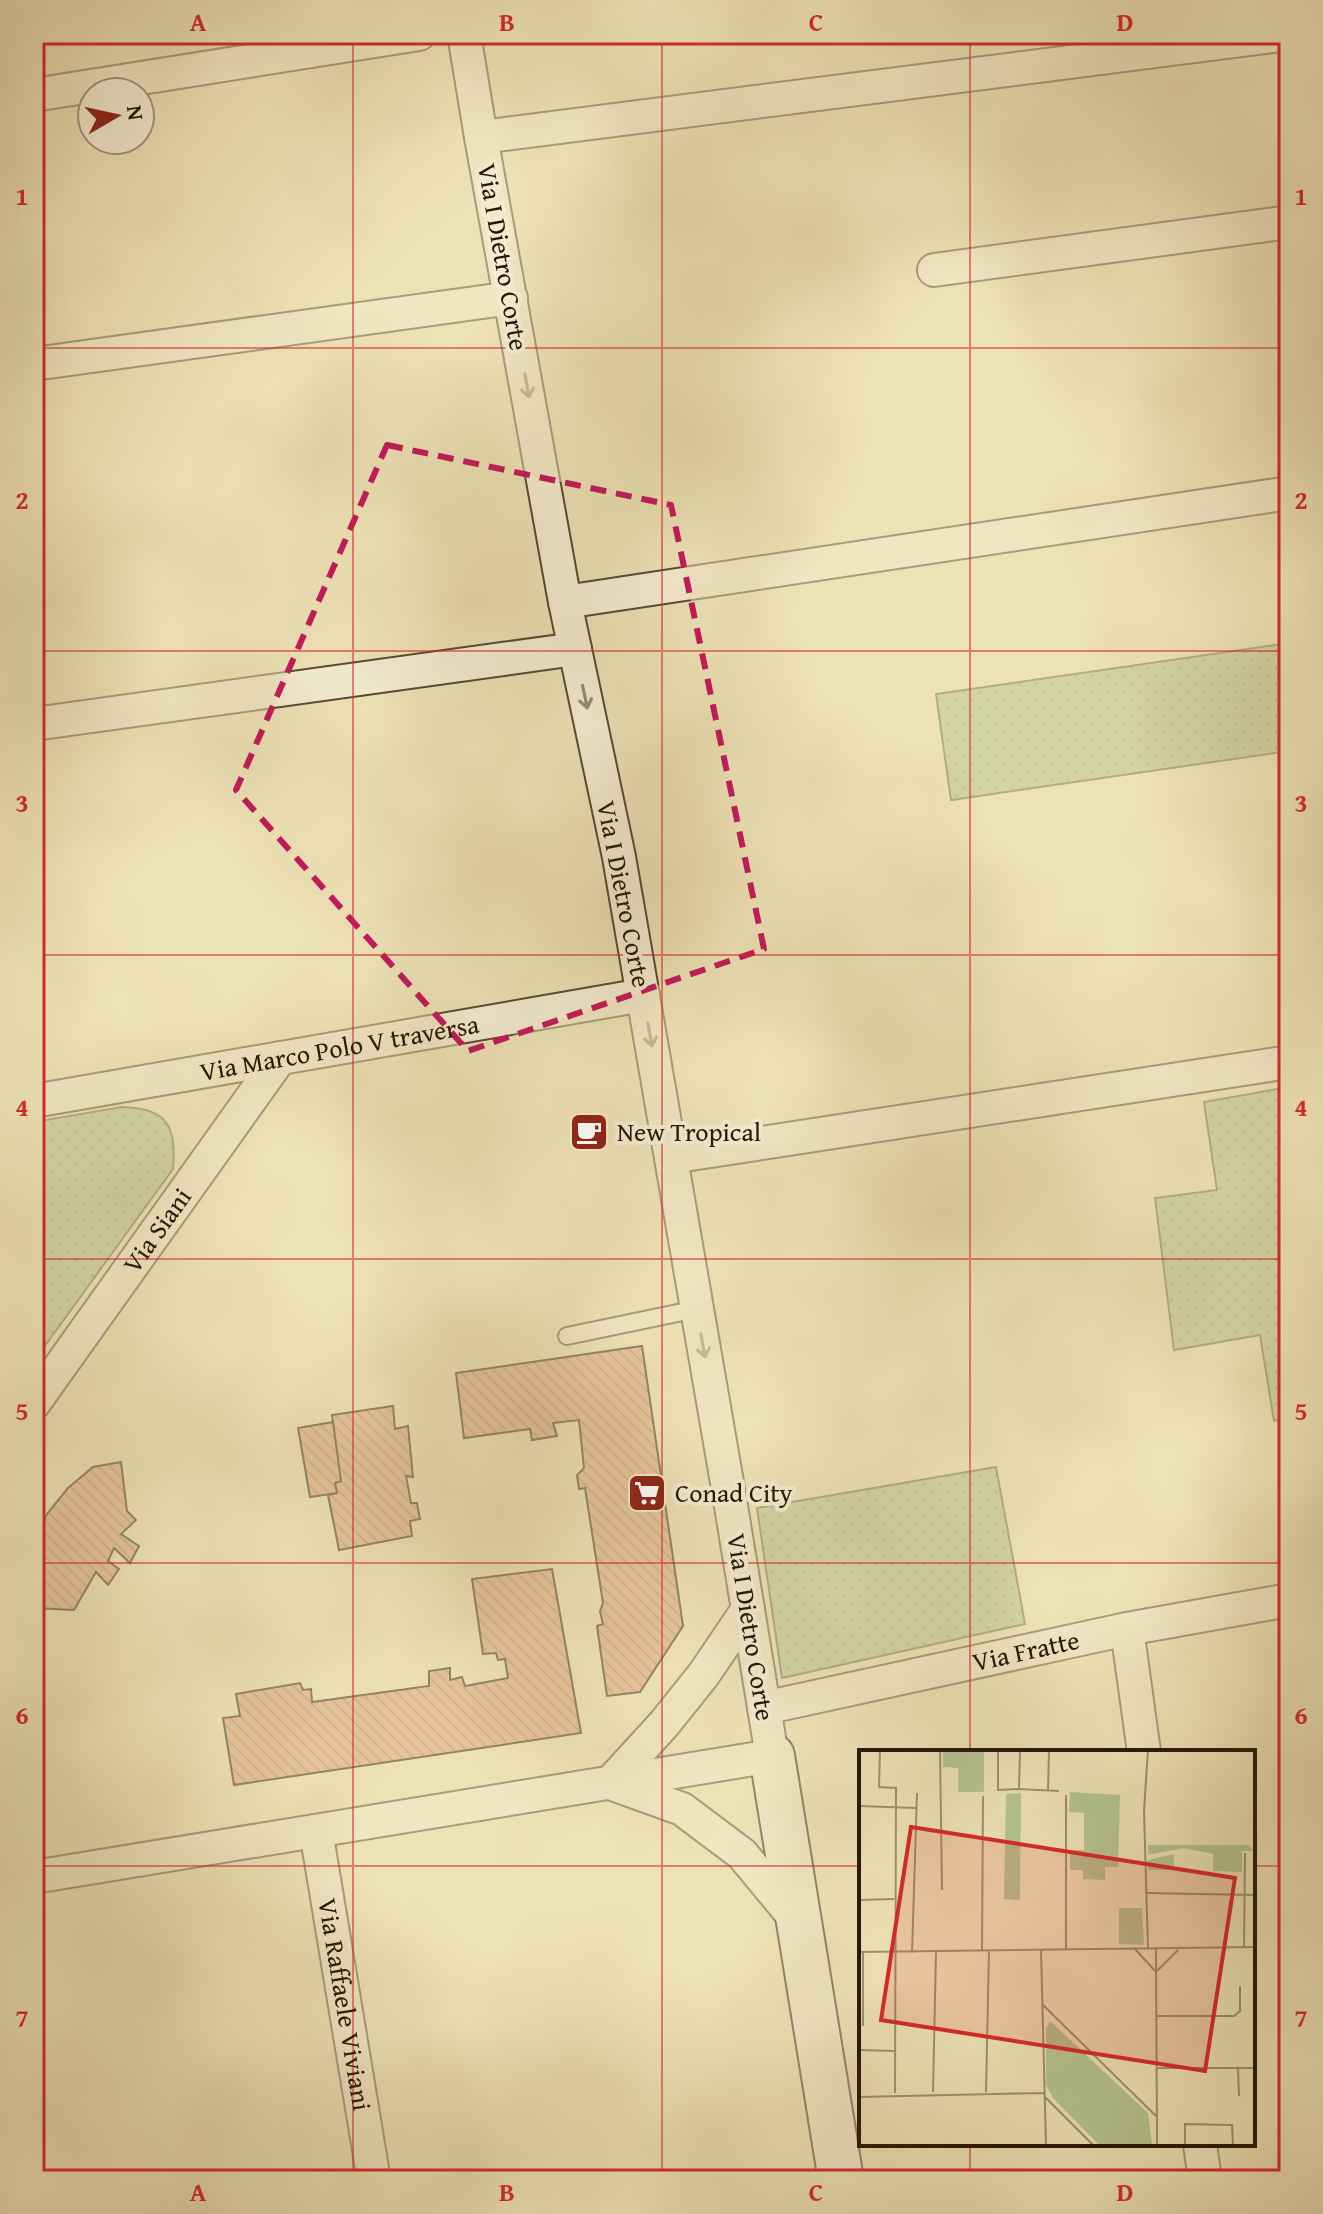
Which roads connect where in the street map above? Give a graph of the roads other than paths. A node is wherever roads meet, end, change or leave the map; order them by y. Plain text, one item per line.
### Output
1 (419, 34) edge
2 (464, 34) edge
3 (1289, 34) edge
4 (34, 95) edge
5 (481, 137) junction
6 (1289, 222) edge
7 (934, 270) dead end
8 (511, 298) junction
9 (34, 364) edge
10 (1289, 493) edge
11 (565, 602) junction
12 (575, 649) junction
13 (34, 724) edge
14 (643, 995) junction
15 (280, 1058) junction
16 (1289, 1062) edge
17 (34, 1101) edge
18 (671, 1157) junction
19 (697, 1309) junction
20 (567, 1336) dead end
21 (34, 1403) edge
22 (1289, 1600) edge
23 (748, 1609) junction
24 (1127, 1629) junction
25 (764, 1708) junction
26 (1144, 1750) edge
27 (772, 1756) junction
28 (610, 1783) junction
29 (316, 1831) junction
30 (34, 1877) edge
31 (799, 1923) junction
32 (1200, 2146) edge
33 (374, 2180) edge
34 (841, 2180) edge
35 (1205, 2180) edge

1 - 4 street
2 - 5 street, Via I Dietro Corte
3 - 5 street
5 - 8 street, Via I Dietro Corte
6 - 7 street
8 - 9 street
8 -> 11 street, Via I Dietro Corte
10 - 11 street
11 - 12 street, Via I Dietro Corte
12 - 13 street
12 -> 14 street, Via I Dietro Corte
14 - 15 street, Via Marco Polo V traversa
14 -> 18 street, Via I Dietro Corte
15 - 17 street, Via Marco Polo V traversa
15 - 21 street, Via Siani
16 - 18 street
18 - 19 street, Via I Dietro Corte
19 - 20 lane
19 -> 23 street, Via I Dietro Corte
22 - 24 street, Via Fratte
23 - 25 street, Via I Dietro Corte
23 - 28 street
24 - 25 street, Via Fratte
24 - 26 street
25 - 27 street, Via I Dietro Corte
27 - 28 street
27 - 31 street
28 - 29 street
28 - 31 street
29 - 30 street
29 - 33 street, Via Raffaele Viviani
31 - 34 street
32 - 35 street

